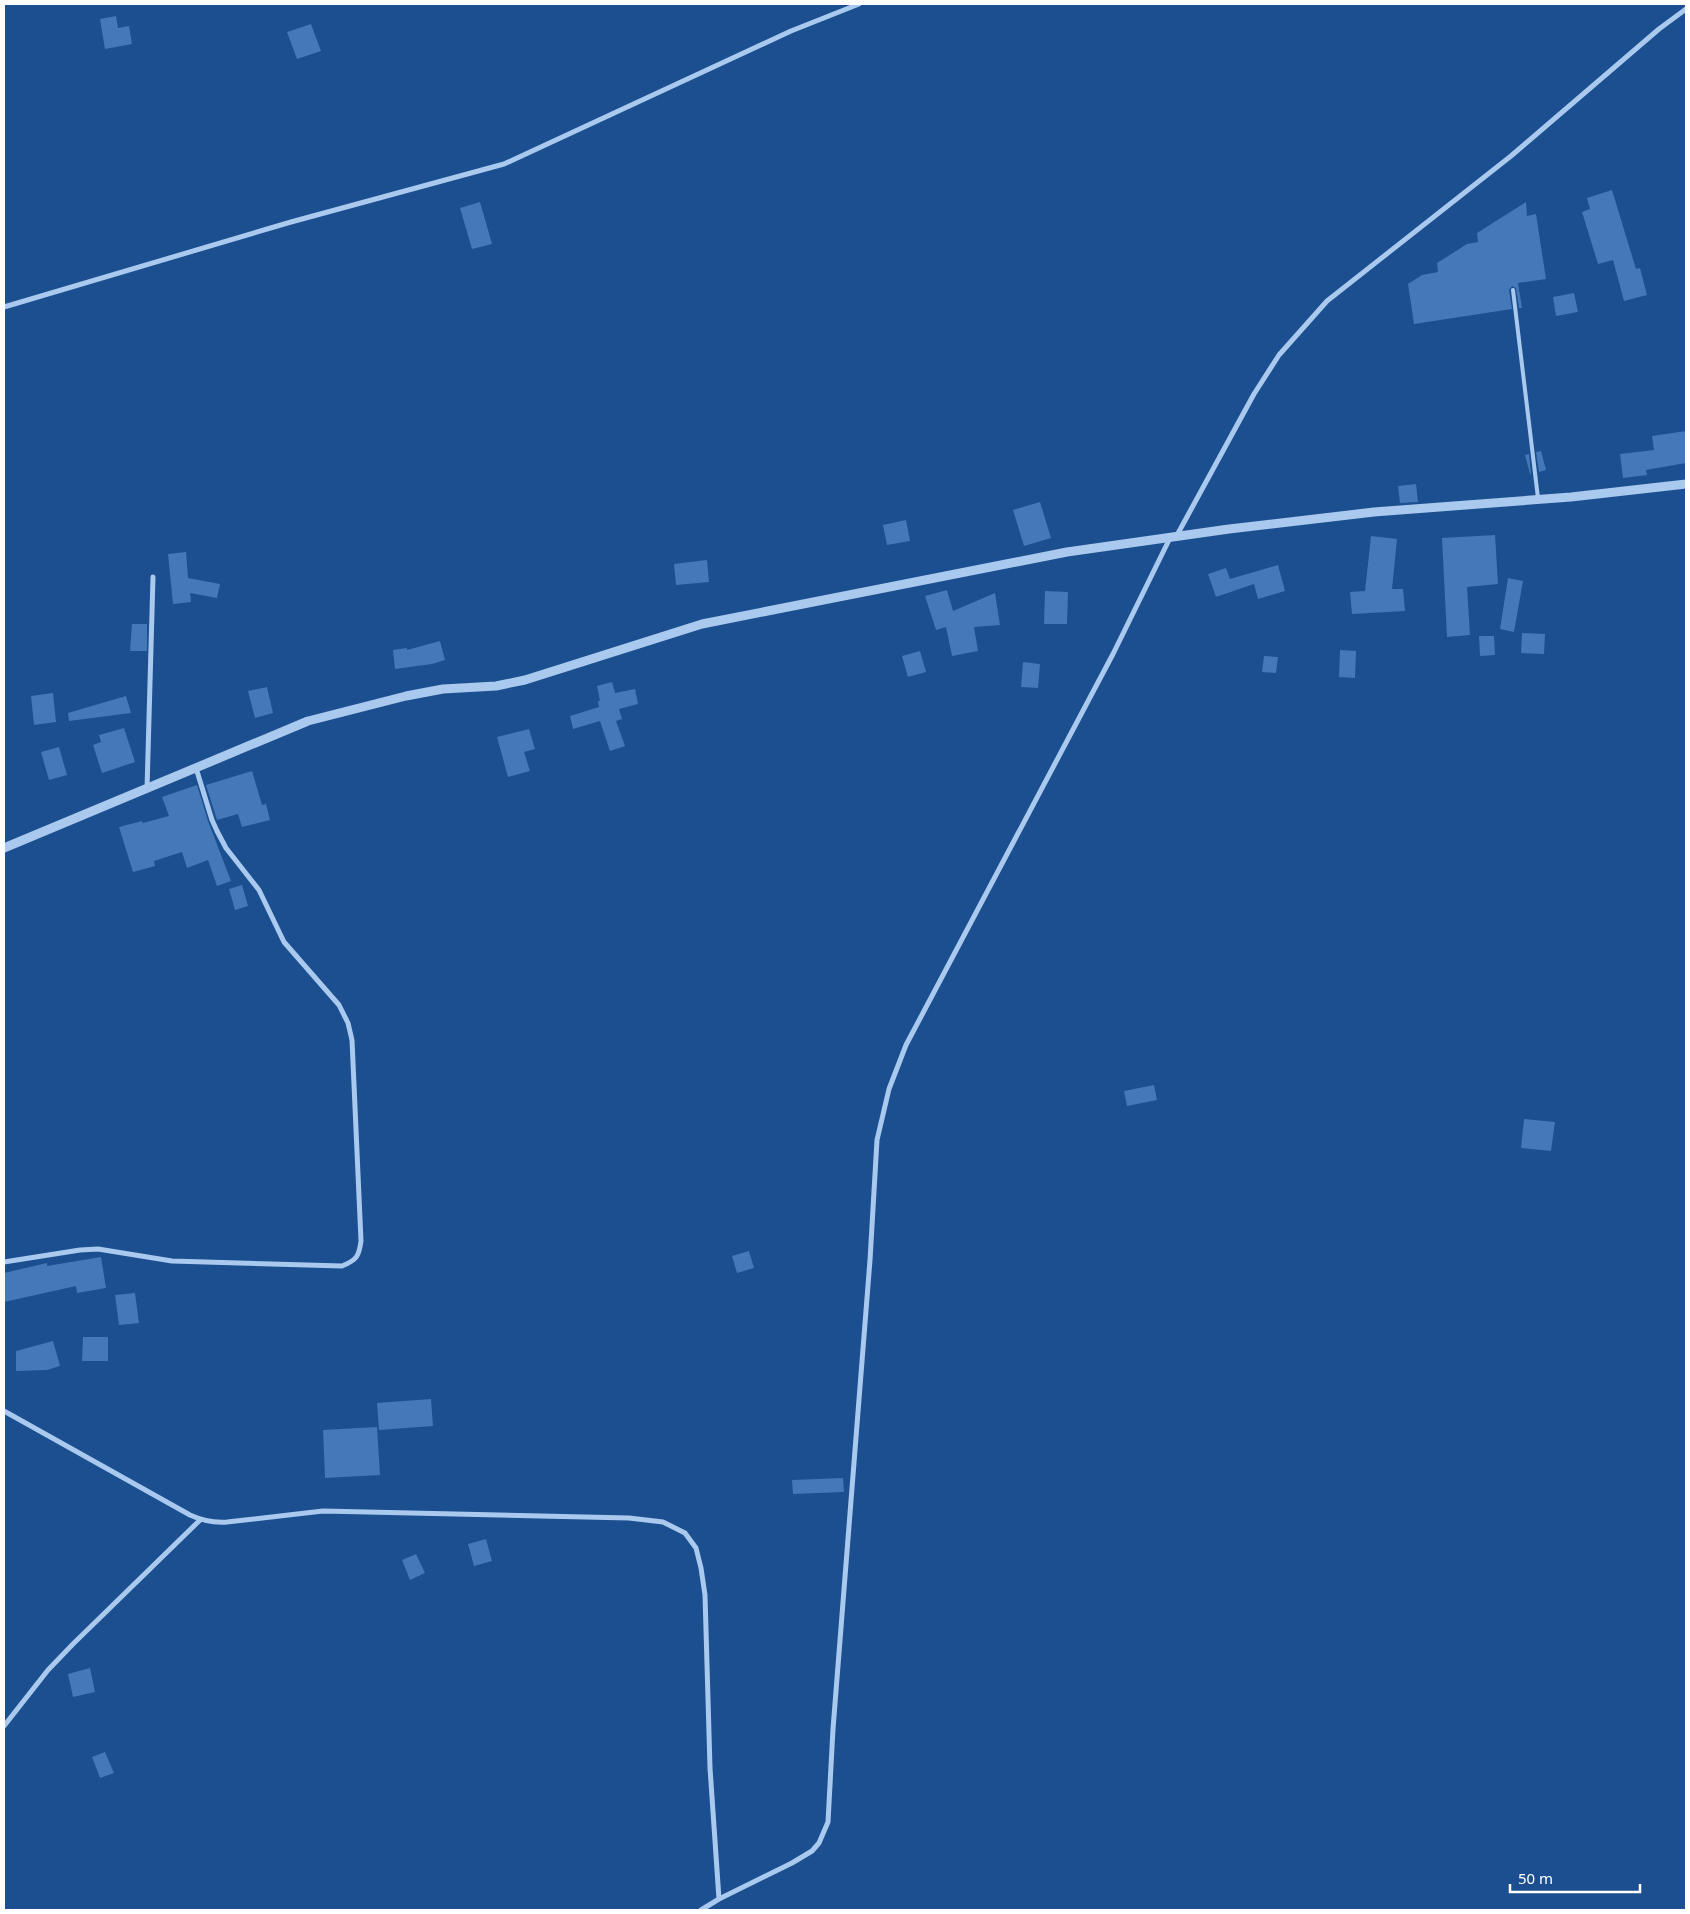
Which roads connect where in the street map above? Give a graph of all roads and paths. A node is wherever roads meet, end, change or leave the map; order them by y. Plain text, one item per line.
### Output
1 (859, 4) edge
2 (1686, 9) edge
3 (1513, 290) dead end
4 (4, 307) edge
5 (1686, 484) edge
6 (1538, 498) junction
7 (1173, 537) junction
8 (153, 577) dead end
9 (196, 768) junction
10 (147, 789) junction
11 (4, 848) edge
12 (4, 1262) edge
13 (4, 1411) edge
14 (200, 1520) junction
15 (4, 1726) edge
16 (719, 1899) junction
17 (701, 1910) edge

1 - 4 street
2 - 7 street
3 - 6 lane
5 - 6 street
6 - 7 street
7 - 9 street
7 - 16 street
8 - 10 street
9 - 10 street
9 - 12 street
10 - 11 street
13 - 14 street
14 - 15 street
14 - 16 street
16 - 17 street

